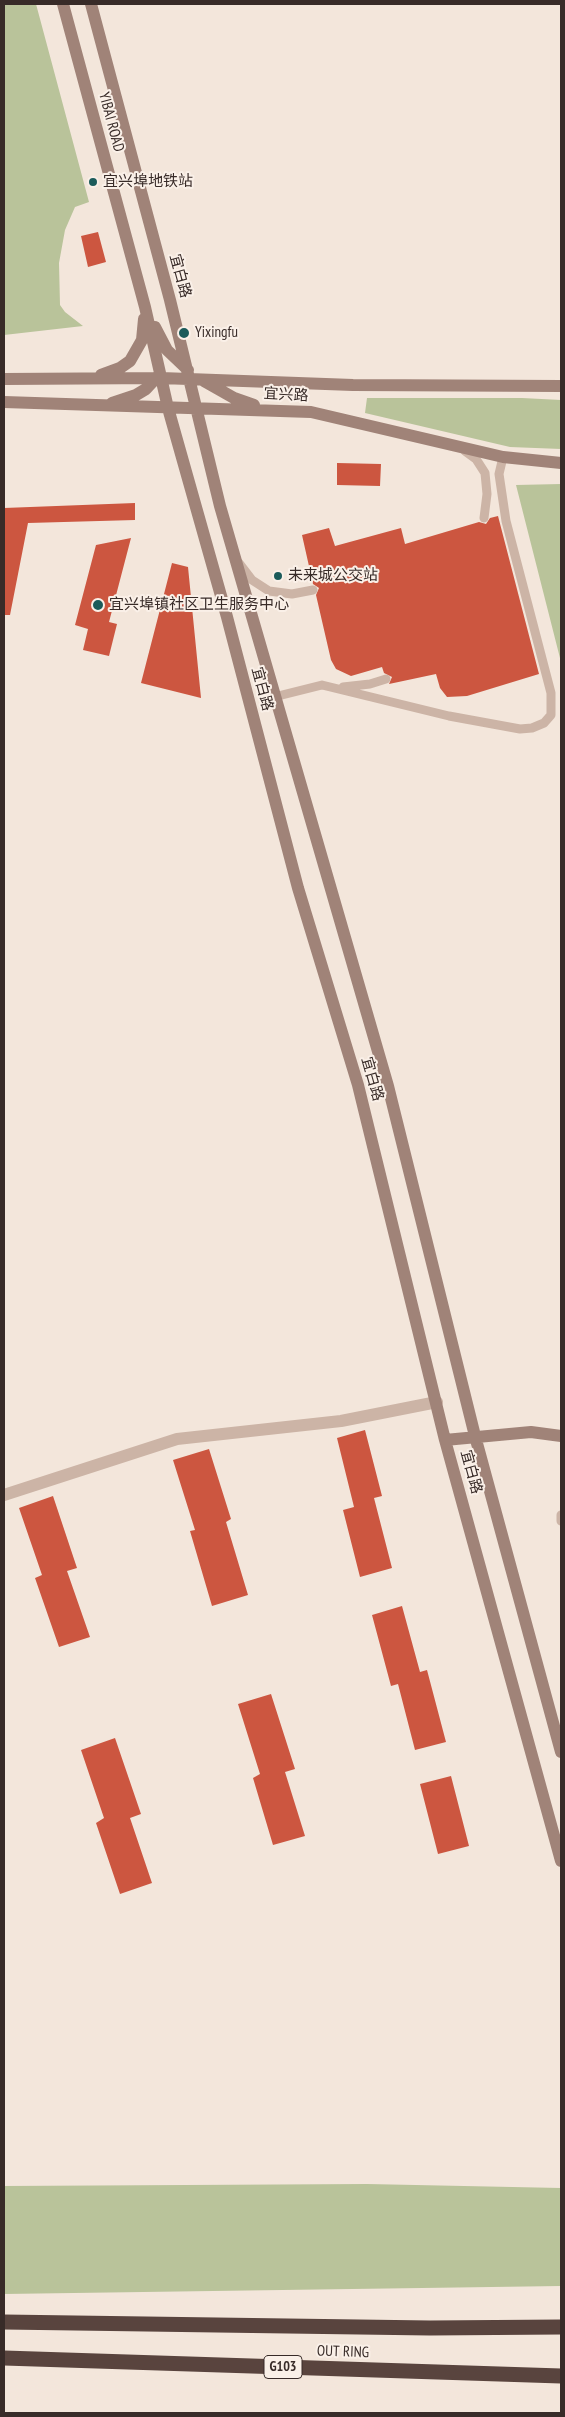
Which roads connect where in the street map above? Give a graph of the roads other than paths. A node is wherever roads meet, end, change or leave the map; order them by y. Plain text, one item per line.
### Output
1 (62, 4) edge
2 (91, 4) edge
3 (170, 300) junction
4 (145, 307) junction
5 (167, 350) junction
6 (159, 376) junction
7 (193, 376) junction
8 (4, 379) edge
9 (88, 379) junction
10 (561, 386) edge
11 (4, 402) edge
12 (92, 406) junction
13 (168, 408) junction
14 (198, 408) junction
15 (268, 409) junction
16 (456, 446) junction
17 (503, 457) junction
18 (561, 462) edge
19 (484, 518) dead end
20 (234, 557) junction
21 (313, 590) dead end
22 (386, 679) dead end
23 (337, 688) junction
24 (274, 697) junction
25 (437, 1402) junction
26 (475, 1436) junction
27 (561, 1436) edge
28 (445, 1440) junction
29 (4, 1494) edge
30 (561, 1515) edge
31 (561, 1521) edge
32 (561, 1752) edge
33 (561, 1861) edge
34 (4, 2322) edge
35 (561, 2327) edge
36 (4, 2358) edge
37 (561, 2376) edge

1 - 4 street, YIBAI ROAD
2 - 3 street, 宜白路
3 - 5 street
3 - 7 street, 宜白路
4 - 5 street
4 - 6 street, 宜白路
4 - 9 street
5 - 6 street
5 - 7 street
6 - 7 street, 宜兴路
6 - 9 street, 宜兴路
6 - 12 street
6 - 13 street, 宜白路
7 - 10 street, 宜兴路
7 - 14 street, 宜白路
7 - 15 street
8 - 9 street, 宜兴路
11 - 12 street, 宜兴路
12 - 13 street, 宜兴路
13 - 14 street, 宜兴路
13 - 25 street, 宜白路
14 - 15 street, 宜兴路
14 - 20 street, 宜白路
15 - 16 street, 宜兴路
16 - 17 street, 宜兴路
16 - 19 lane
17 - 18 street, 宜兴路
17 - 23 lane
20 - 21 lane
20 - 24 street, 宜白路
22 - 23 lane
23 - 24 lane
24 - 26 street, 宜白路
25 - 28 street, 宜白路
25 - 29 street
26 - 27 street
26 - 28 street
26 - 32 street, 宜白路
28 - 33 street, 宜白路
30 - 31 lane
34 - 35 highway, OUT RING
36 - 37 highway, OUT RING / G103

